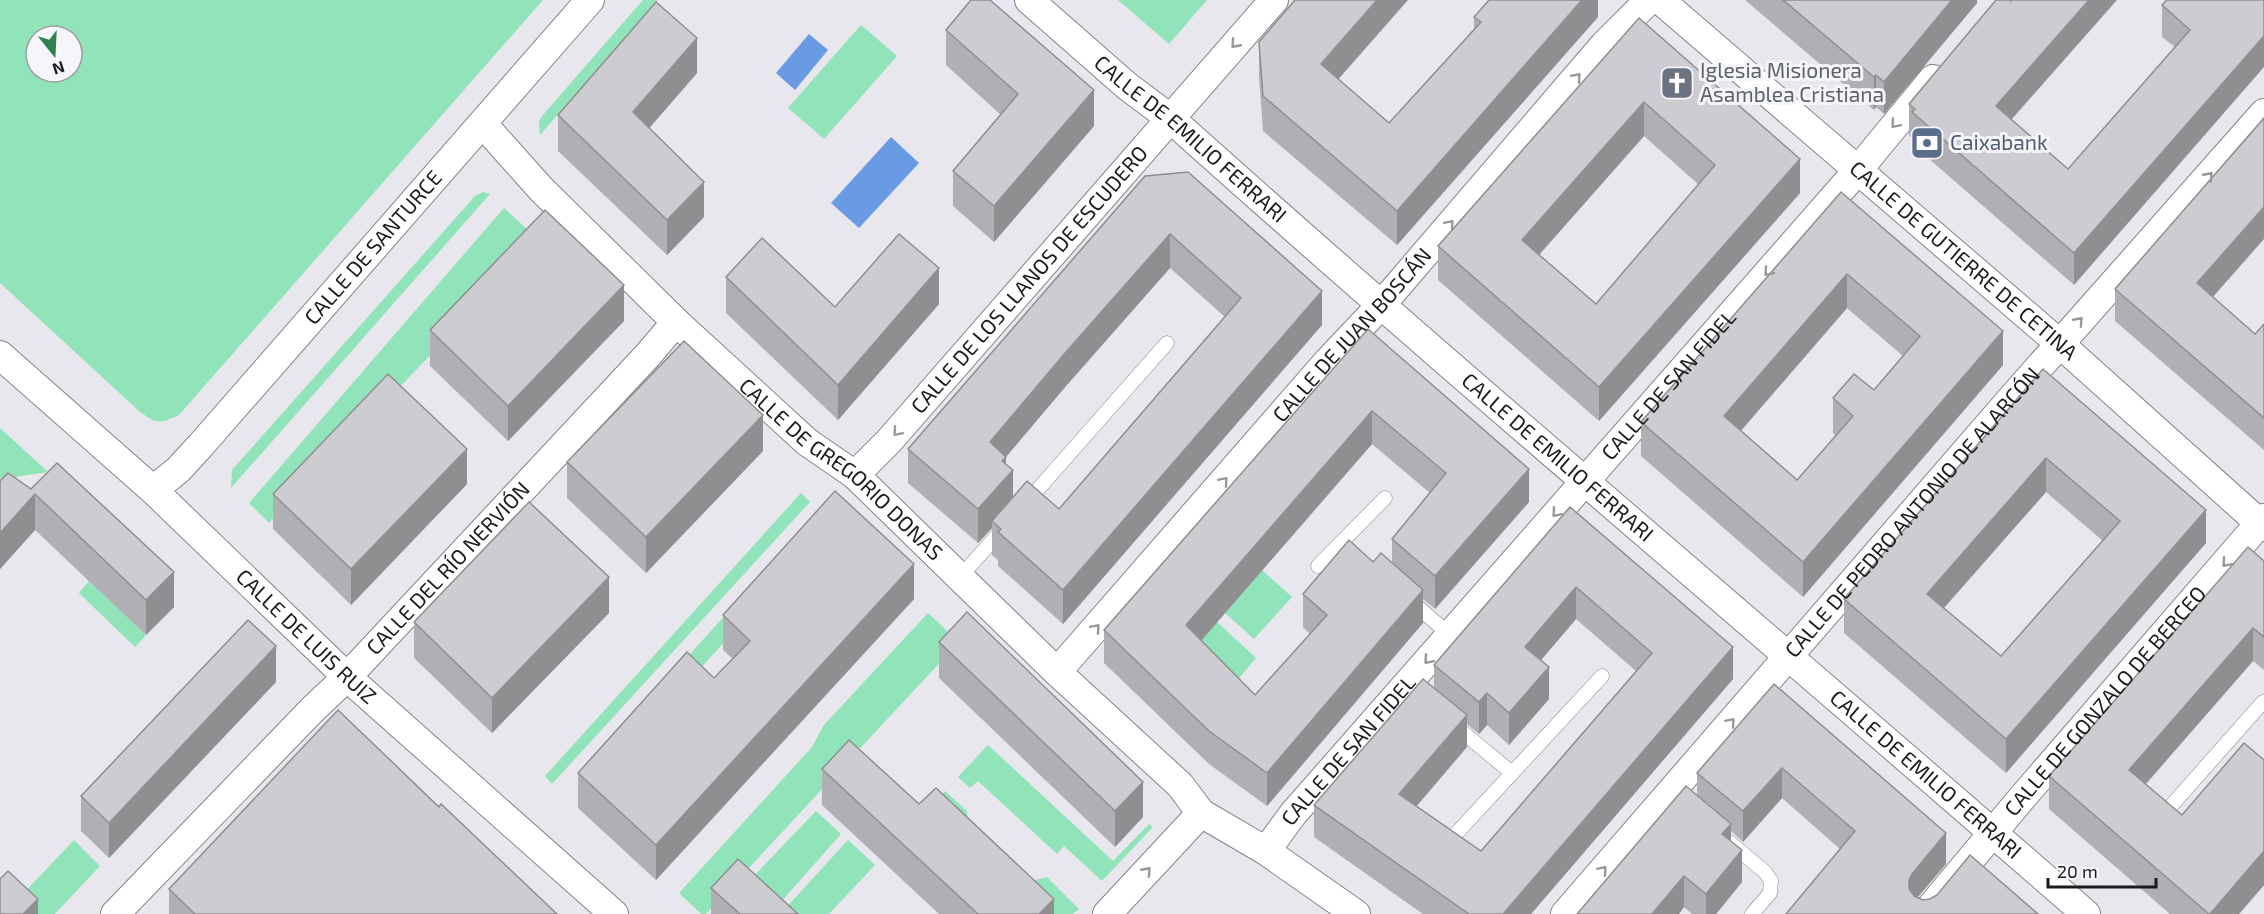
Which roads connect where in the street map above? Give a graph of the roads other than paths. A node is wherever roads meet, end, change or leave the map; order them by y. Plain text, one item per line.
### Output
1 (590, 0) edge
2 (1029, 0) edge
3 (1274, 0) edge
4 (1650, 0) edge
5 (1660, 0) edge
6 (1948, 62) edge
7 (2264, 113) edge
8 (1171, 119) junction
9 (483, 124) junction
10 (1858, 170) junction
11 (1382, 304) junction
12 (676, 322) junction
13 (1167, 343) dead end
14 (2059, 343) junction
15 (0, 355) edge
16 (855, 476) junction
17 (1585, 480) junction
18 (153, 490) junction
19 (1385, 498) dead end
20 (2263, 523) edge
21 (1318, 566) dead end
22 (960, 578) junction
23 (1396, 588) edge
24 (1450, 635) junction
25 (1787, 657) junction
26 (1058, 672) junction
27 (1602, 676) dead end
28 (346, 677) junction
29 (2263, 702) edge
30 (1441, 715) edge
31 (1512, 773) junction
32 (2171, 806) edge
33 (1201, 813) junction
34 (1993, 833) junction
35 (1722, 836) edge
36 (1453, 837) edge
37 (1266, 851) junction
38 (115, 914) edge
39 (614, 914) edge
40 (1107, 914) edge
41 (1356, 914) edge
42 (1565, 914) edge
43 (1752, 914) edge
44 (1925, 914) edge
45 (2086, 914) edge

1 - 9 street, CALLE DE SANTURCE
2 - 8 street, CALLE DE EMILIO FERRARI
3 -> 8 street, CALLE DE LOS LLANOS DE ESCUDERO
11 -> 4 street, CALLE DE JUAN BOSCÁN
5 - 10 street, CALLE DE GUTIERRE DE CETINA
6 -> 10 street, CALLE DE SAN FIDEL
14 -> 7 street, CALLE DE PEDRO ANTONIO DE ALARCÓN
8 - 11 street, CALLE DE EMILIO FERRARI
8 -> 16 street, CALLE DE LOS LLANOS DE ESCUDERO
9 - 12 street, CALLE DE GREGORIO DONAS
9 - 18 street, CALLE DE SANTURCE
10 - 14 street, CALLE DE GUTIERRE DE CETINA
10 -> 17 street, CALLE DE SAN FIDEL
11 - 17 street, CALLE DE EMILIO FERRARI
26 -> 11 street, CALLE DE JUAN BOSCÁN
12 - 16 street, CALLE DE GREGORIO DONAS
12 - 28 street, CALLE DEL RÍO NERVIÓN
13 - 22 lane
14 - 20 street, CALLE DE GUTIERRE DE CETINA
14 - 25 street, CALLE DE PEDRO ANTONIO DE ALARCÓN
15 - 18 street, CALLE DE LUIS RUIZ
16 - 22 street, CALLE DE GREGORIO DONAS
17 -> 24 street, CALLE DE SAN FIDEL
17 - 25 street, CALLE DE EMILIO FERRARI
18 - 28 street, CALLE DE LUIS RUIZ
19 - 21 lane
20 -> 34 street, CALLE DE GONZALO DE BERCEO
22 - 26 street, CALLE DE GREGORIO DONAS
23 - 24 lane
24 -> 37 street, CALLE DE SAN FIDEL
25 - 34 street, CALLE DE EMILIO FERRARI
42 -> 25 street, CALLE DE PEDRO ANTONIO DE ALARCÓN
26 - 33 street, CALLE DE GREGORIO DONAS
27 - 31 lane
28 - 38 street, CALLE DEL RÍO NERVIÓN
28 - 39 street, CALLE DE LUIS RUIZ
29 - 32 lane
30 - 31 lane
31 - 36 lane
33 - 37 street, CALLE DE GREGORIO DONAS
40 -> 33 street
34 - 44 street, CALLE DE GONZALO DE BERCEO
34 - 45 street, CALLE DE EMILIO FERRARI
35 - 43 lane
37 - 41 street, CALLE DE GREGORIO DONAS

